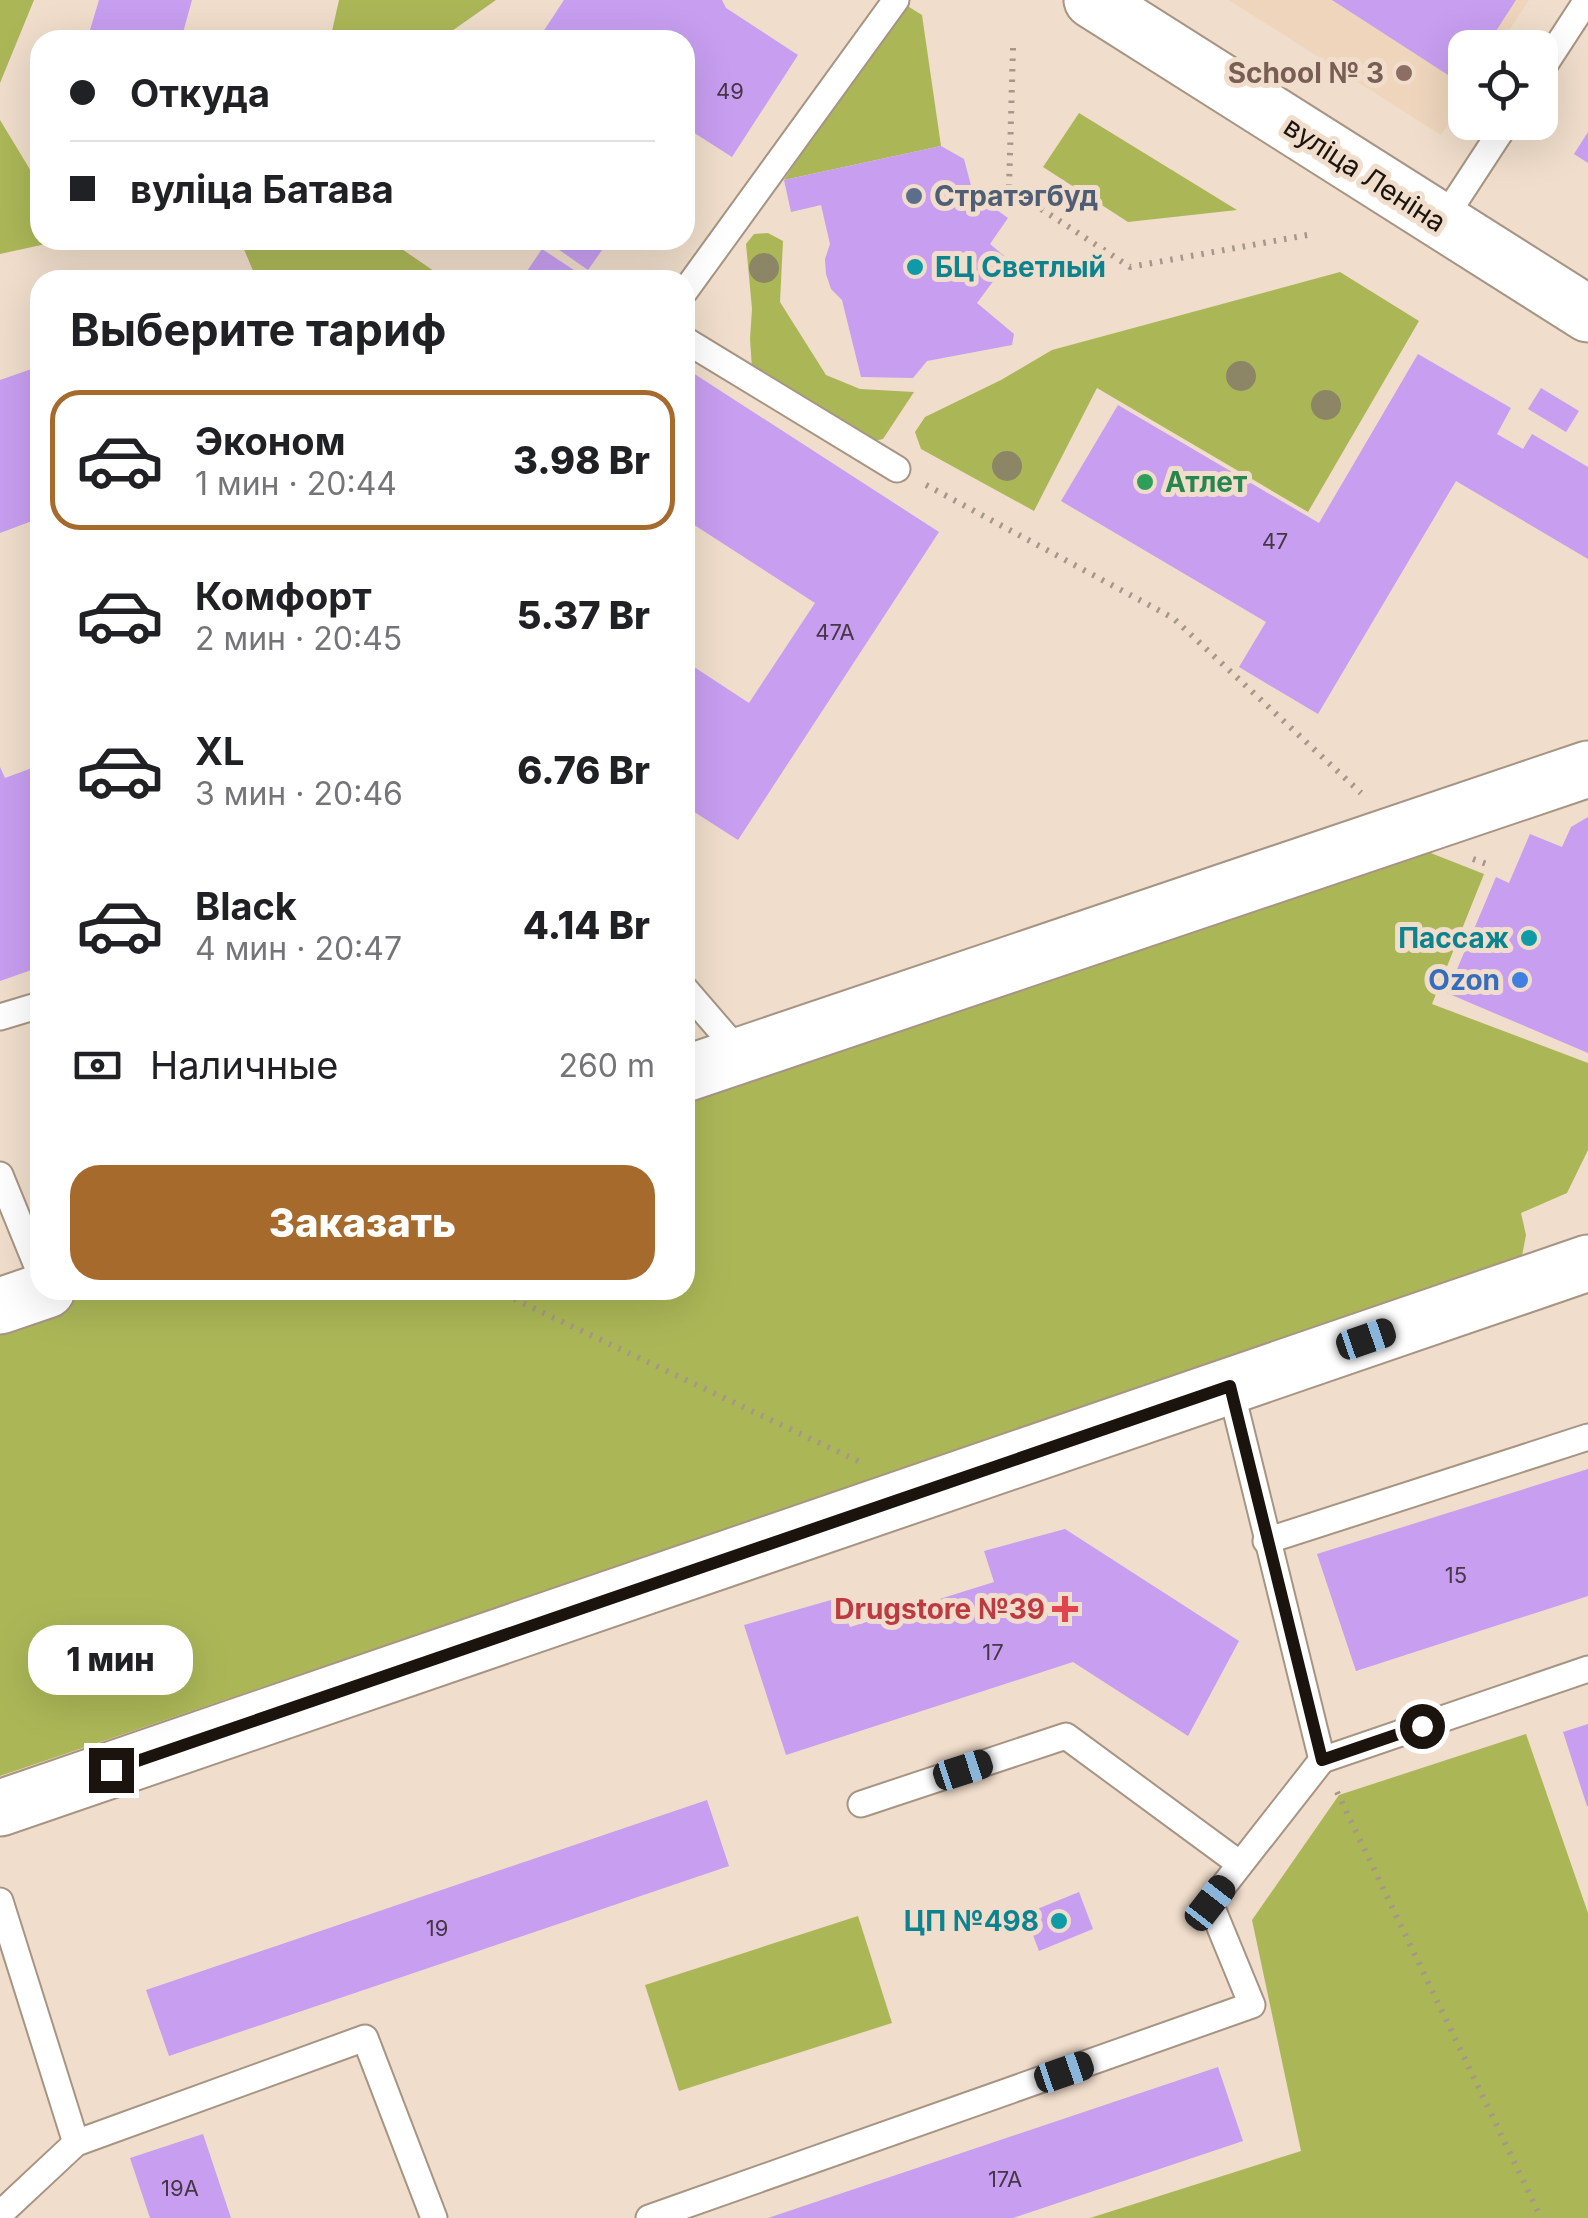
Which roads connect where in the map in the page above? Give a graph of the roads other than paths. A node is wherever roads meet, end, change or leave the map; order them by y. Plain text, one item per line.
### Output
1 (896, 0) edge
2 (1092, 0) edge
3 (1588, 0) edge
4 (1558, 45) edge
5 (1495, 140) edge
6 (1441, 222) junction
7 (695, 277) edge
8 (1588, 314) edge
9 (695, 346) edge
10 (893, 467) road end
11 (1588, 769) edge
12 (695, 1001) edge
13 (30, 1008) edge
14 (0, 1017) edge
15 (742, 1055) junction
16 (695, 1071) edge
17 (0, 1175) edge
18 (30, 1248) edge
19 (1588, 1263) edge
20 (30, 1296) edge
21 (0, 1306) edge
22 (1230, 1386) junction
23 (1588, 1437) edge
24 (1266, 1541) junction
25 (1588, 1668) edge
26 (1322, 1760) junction
27 (861, 1804) dead end
28 (0, 1808) edge
29 (1240, 1864) junction
30 (0, 1901) edge
31 (76, 2143) junction
32 (0, 2214) edge
33 (434, 2218) edge
34 (650, 2218) edge

1 - 7 lane
2 - 6 street, вуліца Леніна
3 - 4 lane
5 - 6 lane
6 - 8 street, вуліца Леніна
9 - 10 lane
11 - 15 street
12 - 15 lane
13 - 14 lane
15 - 16 street
17 - 18 lane
19 - 22 street
20 - 21 street
22 - 24 lane
22 - 28 street
23 - 24 lane
24 - 26 lane
25 - 26 lane
26 - 29 lane
27 - 29 lane
29 - 34 lane
30 - 31 lane
31 - 32 lane
31 - 33 lane

